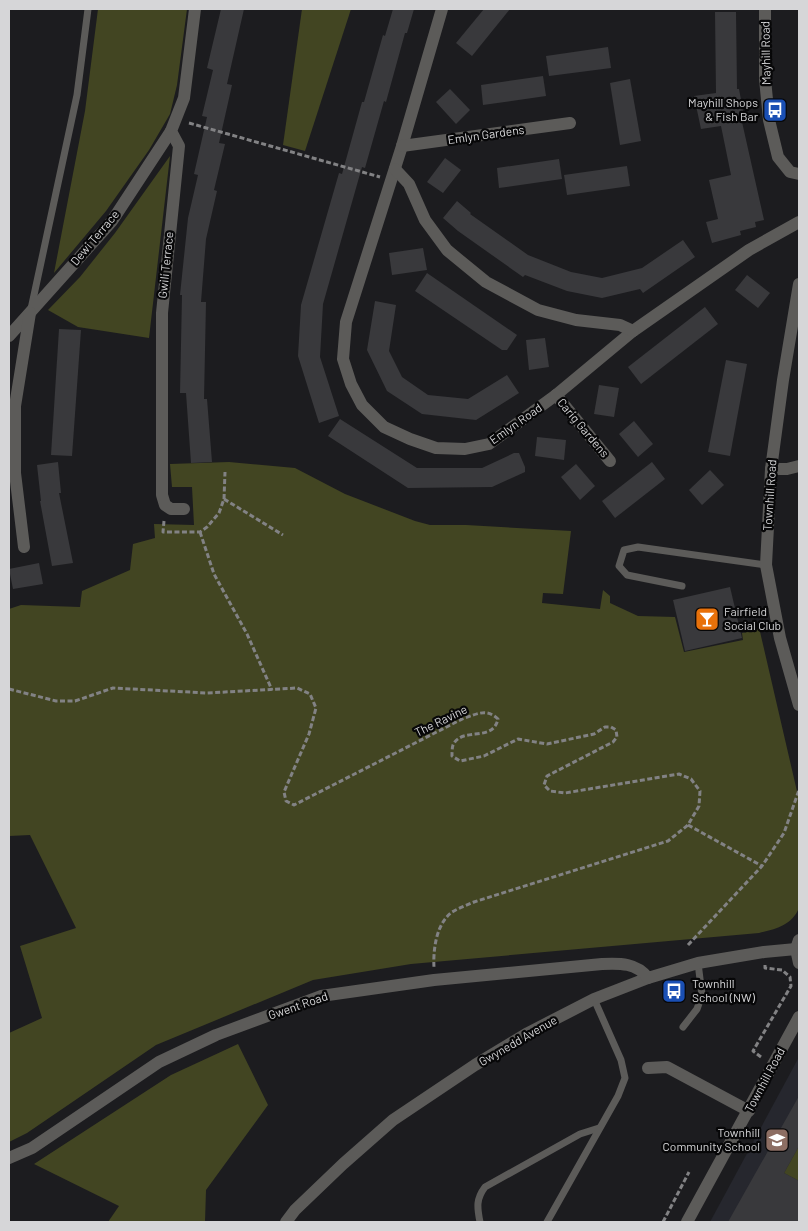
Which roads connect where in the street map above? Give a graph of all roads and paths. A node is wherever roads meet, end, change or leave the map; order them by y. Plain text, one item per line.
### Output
1 (88, 9) edge
2 (196, 9) edge
3 (442, 9) edge
4 (765, 9) edge
5 (570, 123) dead end
6 (174, 125) junction
7 (402, 146) junction
8 (799, 174) edge
9 (393, 175) junction
10 (799, 222) edge
11 (799, 284) edge
12 (30, 312) junction
13 (633, 331) junction
14 (9, 336) edge
15 (556, 396) junction
16 (610, 461) dead end
17 (799, 466) edge
18 (771, 469) junction
19 (224, 499) dead end
20 (184, 509) dead end
21 (200, 532) dead end
22 (283, 534) dead end
23 (24, 547) dead end
24 (766, 565) junction
25 (682, 586) dead end
26 (9, 689) edge
27 (272, 690) junction
28 (799, 705) edge
29 (799, 790) edge
30 (688, 826) junction
31 (762, 866) junction
32 (688, 945) dead end
33 (798, 945) edge
34 (764, 952) junction
35 (698, 963) junction
36 (799, 963) edge
37 (648, 978) junction
38 (434, 980) junction
39 (594, 999) junction
40 (799, 1017) edge
41 (683, 1027) dead end
42 (773, 1065) junction
43 (648, 1068) dead end
44 (749, 1111) junction
45 (599, 1128) junction
46 (9, 1158) edge
47 (689, 1172) dead end
48 (286, 1222) edge
49 (480, 1222) edge
50 (547, 1222) edge
51 (663, 1222) edge
52 (687, 1222) edge

1 - 12 lane
2 - 6 street
3 - 7 street, Emlyn Road
4 - 8 street, Mayhill Road
5 - 7 street, Emlyn Gardens
6 - 9 path
6 - 12 street, Dewi Terrace
6 - 20 street, Gwili Terrace
7 - 9 street, Emlyn Road
9 - 13 street
9 - 15 street, Emlyn Road
10 - 13 street, Emlyn Road
11 - 18 street, Townhill Road
12 - 14 street, Dewi Terrace
12 - 23 street
13 - 15 street, Emlyn Road
15 - 16 street, Carig Gardens
17 - 18 street
18 - 24 street, Townhill Road
19 - 22 path
21 - 27 path
24 - 25 lane
24 - 28 street, Townhill Road
26 - 27 path, The Ravine
27 - 30 path, The Ravine
29 - 31 path
30 - 31 path
30 - 38 path, The Ravine
31 - 32 path
33 - 34 street, Gwynedd Avenue
33 - 36 street
34 - 35 street, Gwynedd Avenue
34 - 42 path
35 - 37 street, Gwynedd Avenue
35 - 41 lane
37 - 38 street, Gwent Road
37 - 39 street, Gwynedd Avenue
38 - 46 street, Gwent Road
39 - 45 lane
39 - 48 street, Gwynedd Avenue
40 - 42 street, Townhill Road
42 - 44 street, Townhill Road
43 - 44 street
44 - 52 street, Townhill Road
45 - 49 lane
45 - 50 lane
47 - 51 path

